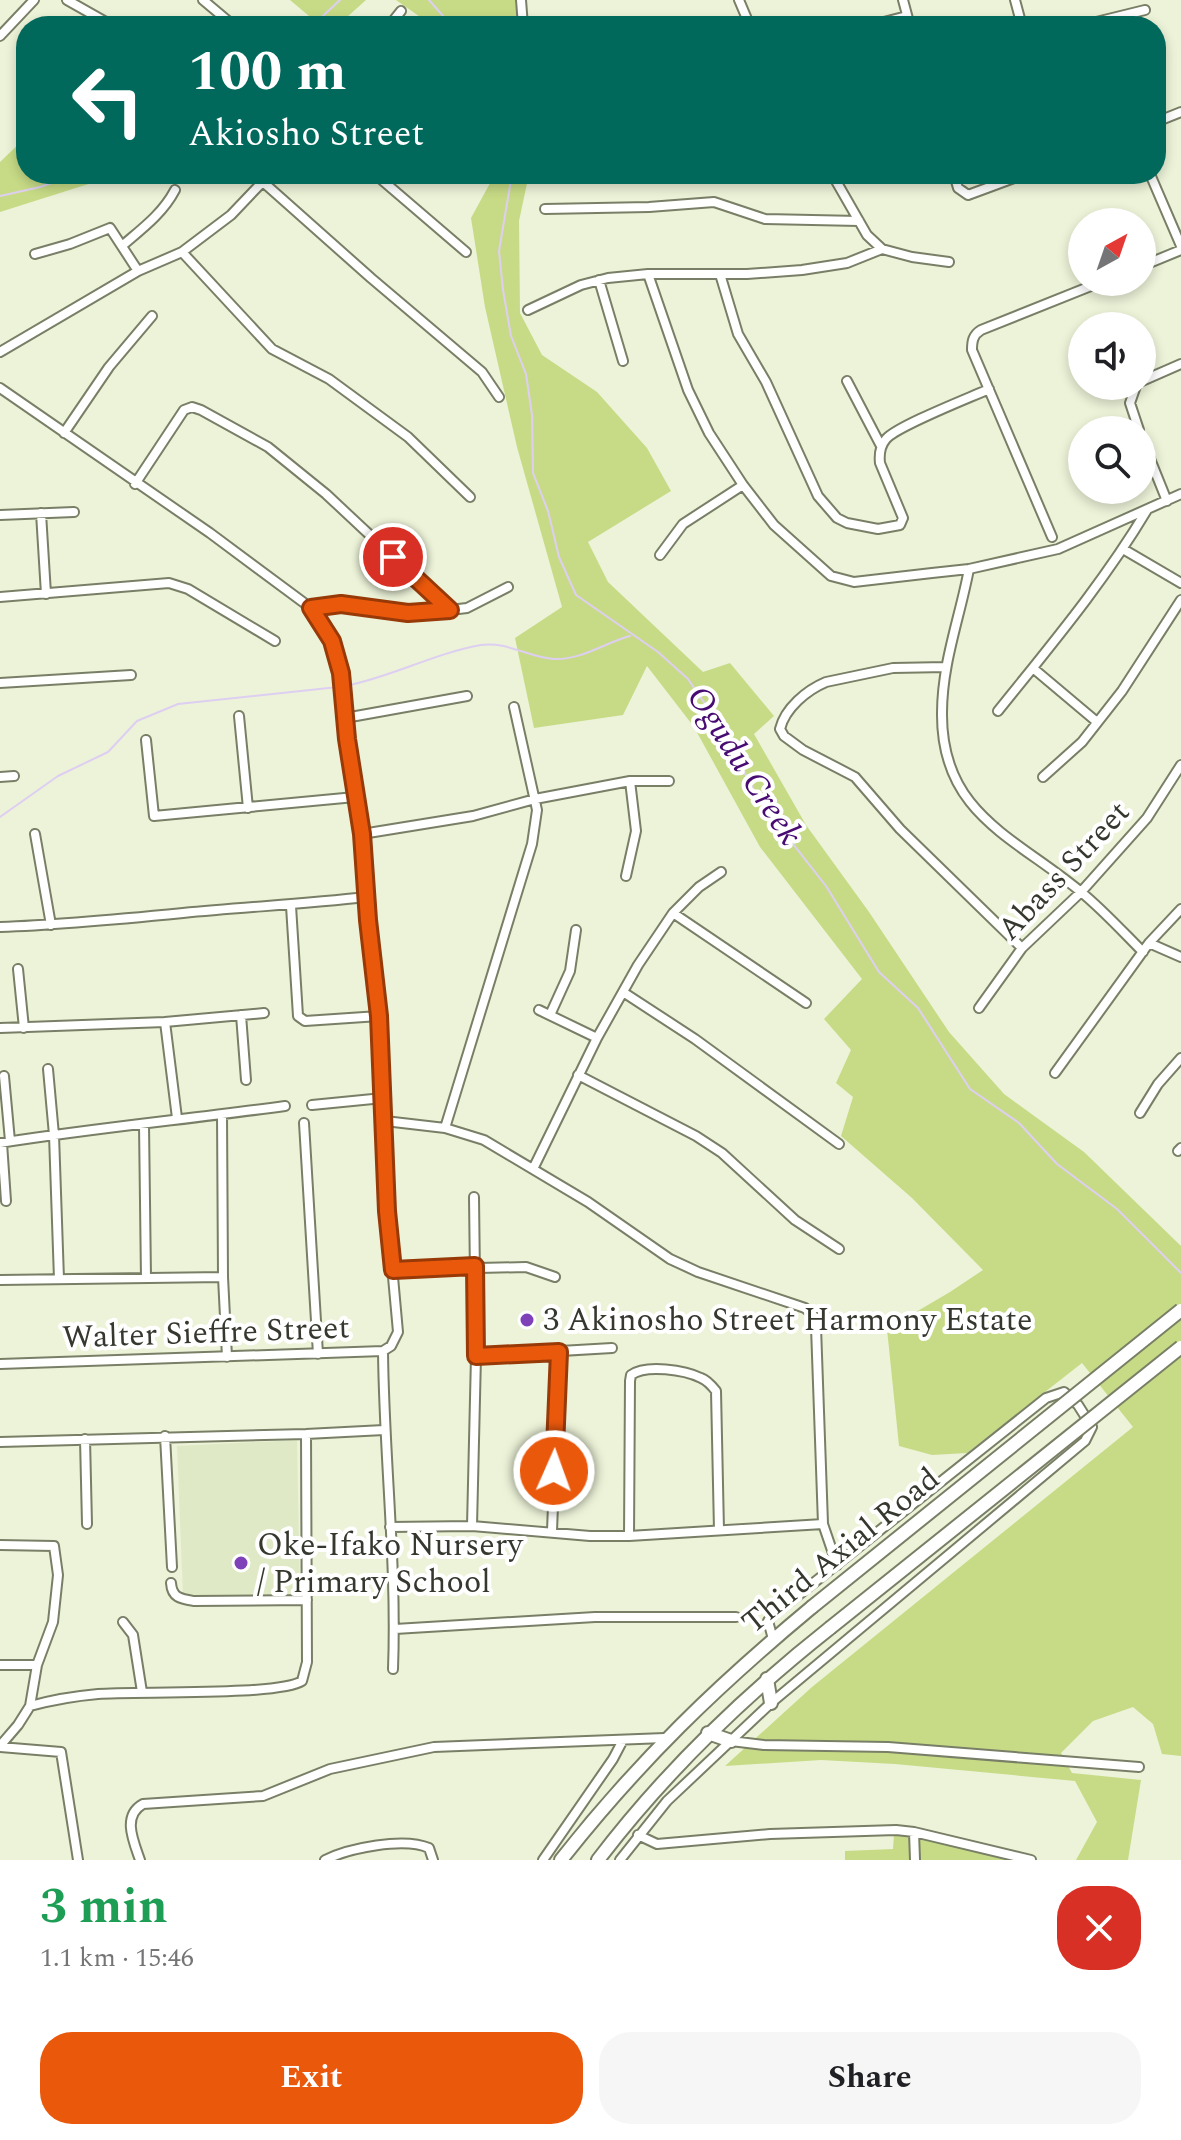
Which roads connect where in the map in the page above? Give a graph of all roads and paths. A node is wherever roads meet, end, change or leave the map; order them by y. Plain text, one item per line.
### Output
1 (34, 0) edge
2 (67, 0) edge
3 (203, 0) edge
4 (903, 0) edge
5 (1145, 10) dead end
6 (401, 11) dead end
7 (19, 16) edge
8 (95, 16) edge
9 (222, 16) edge
10 (397, 16) edge
11 (907, 16) edge
12 (1121, 16) edge
13 (16, 19) edge
14 (0, 36) edge
15 (261, 184) edge
16 (265, 184) edge
17 (387, 184) edge
18 (838, 184) edge
19 (957, 184) edge
20 (999, 184) edge
21 (1154, 184) edge
22 (175, 190) dead end
23 (545, 209) dead end
24 (859, 221) junction
25 (123, 245) junction
26 (1181, 248) edge
27 (882, 249) junction
28 (182, 252) junction
29 (466, 252) dead end
30 (35, 254) dead end
31 (1156, 260) edge
32 (949, 262) dead end
33 (138, 271) junction
34 (648, 274) junction
35 (720, 274) junction
36 (599, 280) junction
37 (1068, 296) edge
38 (528, 310) dead end
39 (152, 316) dead end
40 (0, 352) edge
41 (623, 361) dead end
42 (1181, 364) edge
43 (1156, 375) edge
44 (847, 381) dead end
45 (0, 388) edge
46 (989, 389) junction
47 (499, 397) dead end
48 (64, 433) junction
49 (881, 446) junction
50 (1156, 474) edge
51 (135, 484) junction
52 (743, 485) junction
53 (1181, 494) edge
54 (470, 497) dead end
55 (1167, 501) junction
56 (1148, 509) junction
57 (74, 512) dead end
58 (41, 513) junction
59 (0, 515) edge
60 (1052, 537) dead end
61 (1123, 549) junction
62 (660, 555) dead end
63 (969, 569) junction
64 (1181, 583) edge
65 (508, 587) dead end
66 (46, 594) junction
67 (0, 597) edge
68 (1181, 600) edge
69 (311, 608) junction
70 (450, 610) junction
71 (275, 641) dead end
72 (946, 667) junction
73 (1034, 669) junction
74 (131, 675) dead end
75 (0, 683) edge
76 (467, 696) dead end
77 (514, 707) dead end
78 (998, 711) dead end
79 (345, 715) junction
80 (239, 716) dead end
81 (1097, 722) junction
82 (146, 740) dead end
83 (1181, 765) edge
84 (14, 776) dead end
85 (0, 777) edge
86 (1043, 777) dead end
87 (630, 781) junction
88 (669, 781) dead end
89 (355, 797) junction
90 (535, 799) junction
91 (248, 808) junction
92 (35, 834) dead end
93 (362, 834) junction
94 (721, 872) dead end
95 (626, 876) dead end
96 (1081, 892) junction
97 (366, 897) junction
98 (291, 906) junction
99 (1181, 909) edge
100 (673, 913) junction
101 (51, 925) junction
102 (0, 927) edge
103 (576, 930) dead end
104 (1149, 943) junction
105 (1022, 948) junction
106 (1143, 952) junction
107 (1181, 957) edge
108 (18, 969) dead end
109 (623, 992) junction
110 (806, 1003) dead end
111 (979, 1008) dead end
112 (539, 1010) dead end
113 (264, 1013) dead end
114 (241, 1015) junction
115 (550, 1015) junction
116 (379, 1016) junction
117 (165, 1022) junction
118 (0, 1028) edge
119 (24, 1028) junction
120 (597, 1038) junction
121 (1181, 1058) edge
122 (48, 1069) dead end
123 (1055, 1073) dead end
124 (578, 1075) junction
125 (4, 1076) dead end
126 (246, 1080) dead end
127 (383, 1098) junction
128 (312, 1105) dead end
129 (285, 1106) dead end
130 (1140, 1113) dead end
131 (222, 1115) junction
132 (177, 1118) junction
133 (385, 1121) junction
134 (304, 1123) dead end
135 (144, 1125) junction
136 (445, 1128) junction
137 (54, 1135) junction
138 (4, 1142) edge
139 (839, 1144) dead end
140 (533, 1169) junction
141 (474, 1197) dead end
142 (6, 1201) dead end
143 (839, 1249) dead end
144 (475, 1266) junction
145 (393, 1270) junction
146 (223, 1277) junction
147 (555, 1277) dead end
148 (146, 1278) junction
149 (59, 1279) junction
150 (0, 1280) edge
151 (1181, 1310) edge
152 (1181, 1347) edge
153 (612, 1348) dead end
154 (383, 1351) junction
155 (559, 1352) junction
156 (318, 1354) junction
157 (476, 1356) junction
158 (227, 1357) junction
159 (0, 1364) edge
160 (384, 1430) junction
161 (306, 1434) junction
162 (165, 1436) junction
163 (85, 1439) junction
164 (0, 1442) edge
165 (87, 1524) dead end
166 (823, 1524) junction
167 (472, 1526) junction
168 (390, 1527) junction
169 (719, 1530) junction
170 (552, 1531) junction
171 (629, 1536) junction
172 (0, 1545) edge
173 (837, 1565) junction
174 (172, 1567) dead end
175 (171, 1583) dead end
176 (307, 1600) junction
177 (736, 1617) dead end
178 (123, 1622) dead end
179 (395, 1629) junction
180 (773, 1639) junction
181 (0, 1665) edge
182 (37, 1665) junction
183 (393, 1669) dead end
184 (767, 1679) junction
185 (142, 1692) junction
186 (771, 1703) junction
187 (30, 1706) junction
188 (708, 1733) junction
189 (665, 1738) junction
190 (623, 1740) junction
191 (731, 1741) junction
192 (0, 1747) edge
193 (1139, 1767) dead end
194 (914, 1832) junction
195 (638, 1835) junction
196 (78, 1860) edge
197 (140, 1860) edge
198 (325, 1860) edge
199 (433, 1860) edge
200 (543, 1860) edge
201 (561, 1860) edge
202 (598, 1860) edge
203 (620, 1860) edge
204 (915, 1860) edge
205 (1031, 1860) edge

1 - 7 street
2 - 8 street
3 - 9 street
4 - 11 street
5 - 12 street
6 - 10 street
13 - 14 street
15 - 28 street
16 - 47 street
17 - 29 street
18 - 24 street
19 - 20 street
21 - 26 street
22 - 25 street
23 - 24 street
24 - 27 street
25 - 30 street
25 - 33 street
26 - 31 street
27 - 32 street
27 - 35 street
28 - 33 street
28 - 54 street
33 - 40 street
34 - 35 street
34 - 36 street
34 - 52 street
35 - 49 street
36 - 38 street
36 - 41 street
37 - 46 street
39 - 48 street
42 - 43 street
44 - 49 street
45 - 48 street
46 - 49 street
46 - 60 street
48 - 51 street
50 - 55 street
51 - 69 street
51 - 70 street
52 - 62 street
52 - 63 street
53 - 55 street
55 - 56 street
56 - 61 street
56 - 63 street
57 - 58 street
58 - 59 street
58 - 66 street
61 - 64 street
61 - 73 street
63 - 72 street
65 - 70 street
66 - 67 street
66 - 71 street
68 - 81 street
69 - 70 street
69 - 79 street
72 - 96 street
72 - 105 street
73 - 78 street
73 - 81 street
74 - 75 street
76 - 79 street
77 - 90 street
79 - 89 street
80 - 91 street
81 - 86 street
82 - 91 street
83 - 96 street, Abass Street
84 - 85 street
87 - 88 street
87 - 90 street
87 - 95 street
89 - 91 street
89 - 93 street
90 - 93 street
90 - 136 street
92 - 101 street
93 - 97 street
94 - 100 street
96 - 105 street, Abass Street
96 - 106 street
97 - 98 street
97 - 116 street
98 - 101 street
98 - 116 street
99 - 104 street
100 - 109 street
100 - 110 street
101 - 102 street
103 - 115 street
104 - 106 street
104 - 107 street
105 - 111 street, Abass Street
106 - 123 street
108 - 119 street
109 - 120 street
109 - 139 street
112 - 115 street
113 - 114 street
114 - 117 street
114 - 126 street
115 - 120 street
116 - 127 street
117 - 119 street
117 - 132 street
118 - 119 street
120 - 124 street
121 - 130 street
122 - 137 street
124 - 140 street
124 - 143 street
125 - 138 street
127 - 128 street
127 - 133 street
129 - 131 street
131 - 132 street
131 - 146 street
132 - 135 street
133 - 136 street
133 - 145 street
134 - 156 street
135 - 137 street
135 - 148 street
136 - 140 street
137 - 138 street
137 - 149 street
138 - 142 street
140 - 166 street
141 - 144 street
144 - 145 street
144 - 147 street
144 - 157 street
145 - 154 street
146 - 148 street
146 - 158 street
148 - 149 street
149 - 150 street
151 - 180 highway, Third Axial Road, bridge
152 - 184 highway, Third Axial Road, bridge
153 - 155 street
154 - 156 street, Walter Sieffre Street
154 - 160 street, Walter Sieffre Street
155 - 157 street
155 - 170 street
156 - 158 street, Walter Sieffre Street
157 - 167 street
158 - 159 street, Walter Sieffre Street
160 - 161 street
160 - 168 street, Walter Sieffre Street
161 - 162 street
161 - 176 street
162 - 163 street
162 - 174 street
163 - 164 street
163 - 165 street
166 - 169 street
166 - 173 street
167 - 168 street
167 - 170 street
168 - 179 street, Walter Sieffre Street
169 - 171 street
169 - 171 street
170 - 171 street
172 - 182 street
173 - 180 street
173 - 186 street
175 - 176 street
176 - 185 street
177 - 179 street
178 - 185 street
179 - 183 street, Walter Sieffre Street
180 - 189 highway, Third Axial Road
181 - 182 street
182 - 187 street
184 - 186 highway
184 - 188 highway, Third Axial Road
185 - 187 street
186 - 191 street
187 - 192 street
188 - 191 highway
188 - 202 highway, Third Axial Road
189 - 190 street
189 - 201 highway, Third Axial Road
190 - 197 street
190 - 200 street
191 - 193 street
191 - 195 street
192 - 196 street
194 - 195 street
194 - 204 street
194 - 205 street
195 - 203 street
198 - 199 street

